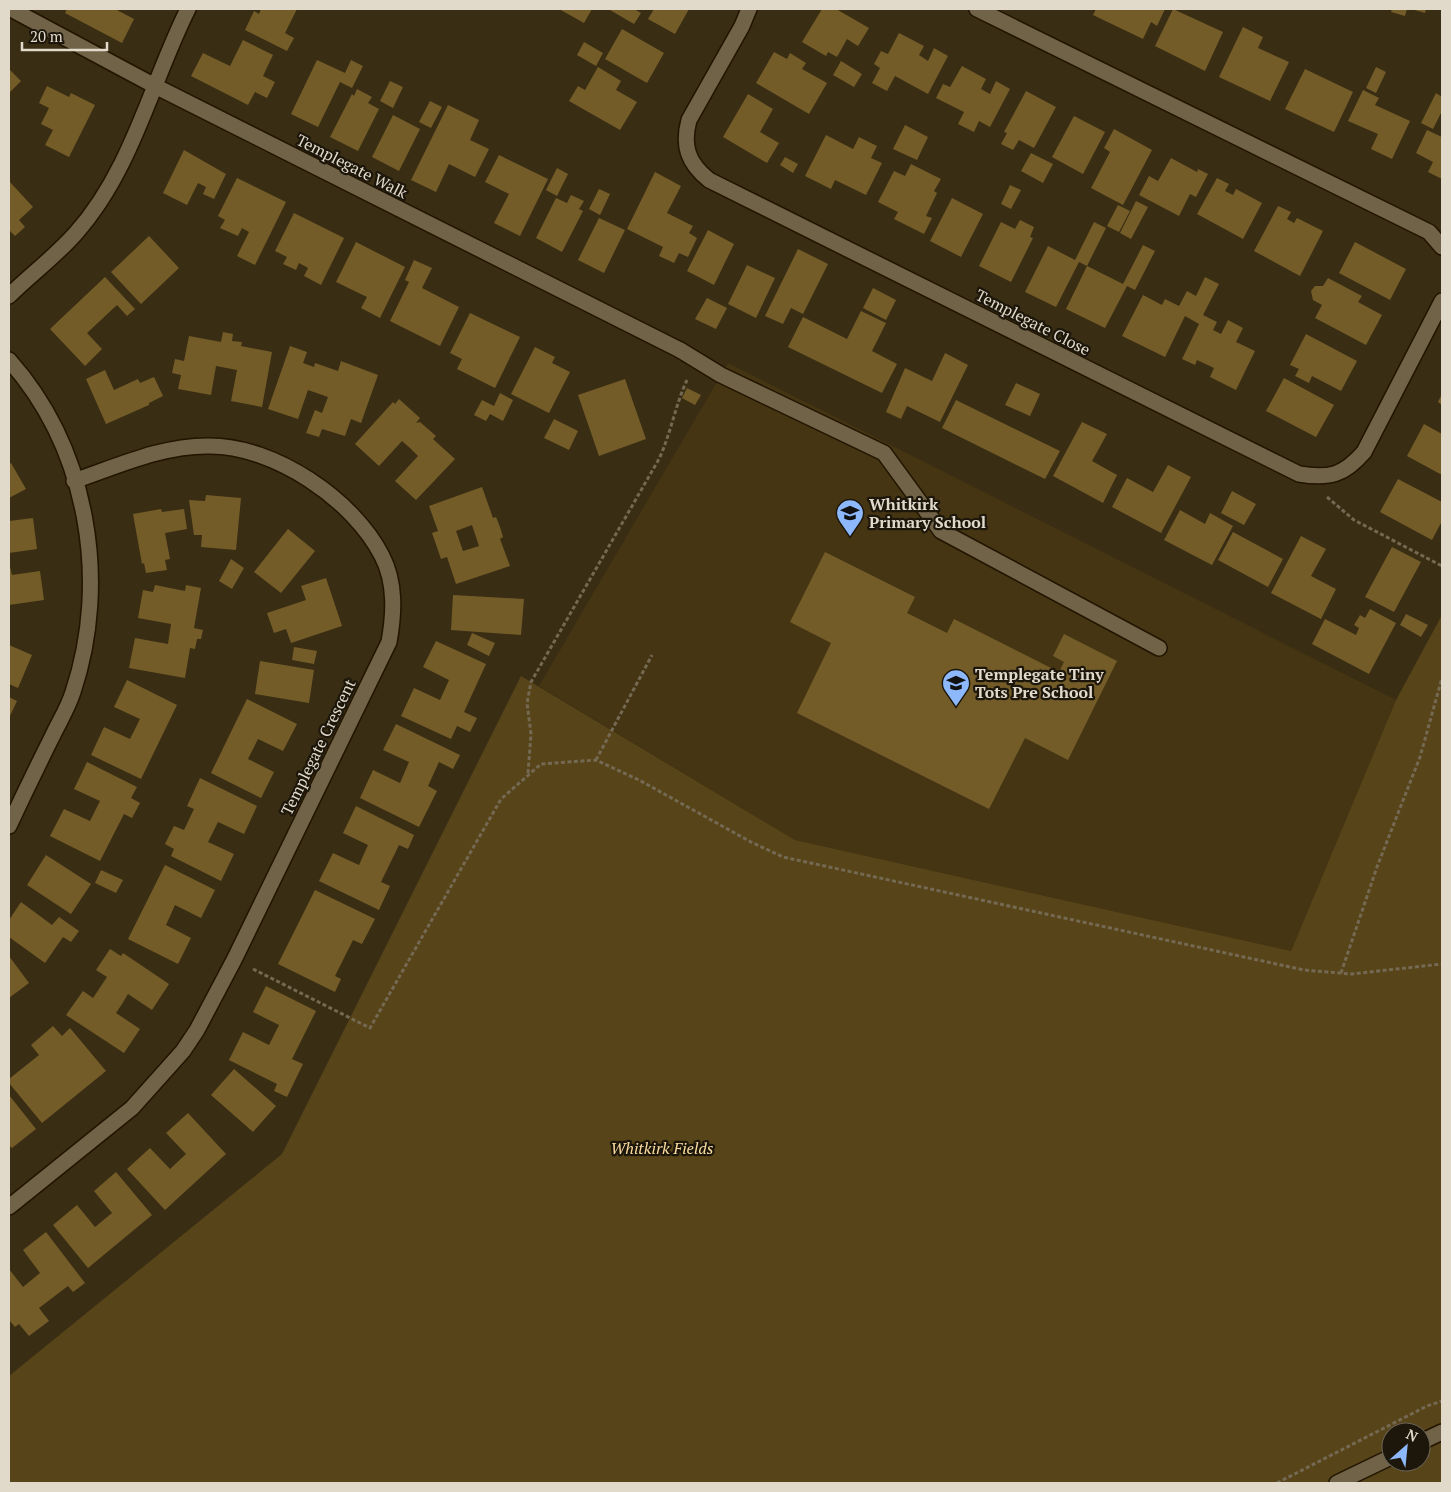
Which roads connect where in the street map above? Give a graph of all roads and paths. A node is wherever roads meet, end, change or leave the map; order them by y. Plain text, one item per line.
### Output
1 (11, 9) edge
2 (188, 9) edge
3 (749, 9) edge
4 (977, 9) edge
5 (154, 86) junction
6 (1442, 247) edge
7 (9, 296) edge
8 (1442, 301) edge
9 (9, 360) edge
10 (697, 361) junction
11 (1299, 474) junction
12 (74, 480) junction
13 (1442, 566) edge
14 (1159, 648) dead end
15 (652, 655) dead end
16 (1442, 678) edge
17 (596, 760) junction
18 (528, 774) junction
19 (9, 826) edge
20 (234, 960) junction
21 (1442, 964) edge
22 (1340, 973) junction
23 (9, 1208) edge
24 (1442, 1401) edge
25 (1381, 1462) edge
26 (1276, 1483) edge
27 (1337, 1483) edge

1 - 5 street, Templegate Walk
2 - 5 street
3 - 11 street, Templegate Close
4 - 6 street
5 - 7 street
5 - 10 street, Templegate Walk
8 - 11 street, Templegate Close
9 - 12 street
10 - 14 street, Templegate Walk
10 - 18 path
11 - 13 path
12 - 19 street
12 - 20 street, Templegate Crescent
15 - 17 path
16 - 22 path
17 - 18 path
17 - 22 path
18 - 20 path
20 - 23 street, Templegate Crescent
21 - 22 path
24 - 26 path
25 - 27 street

